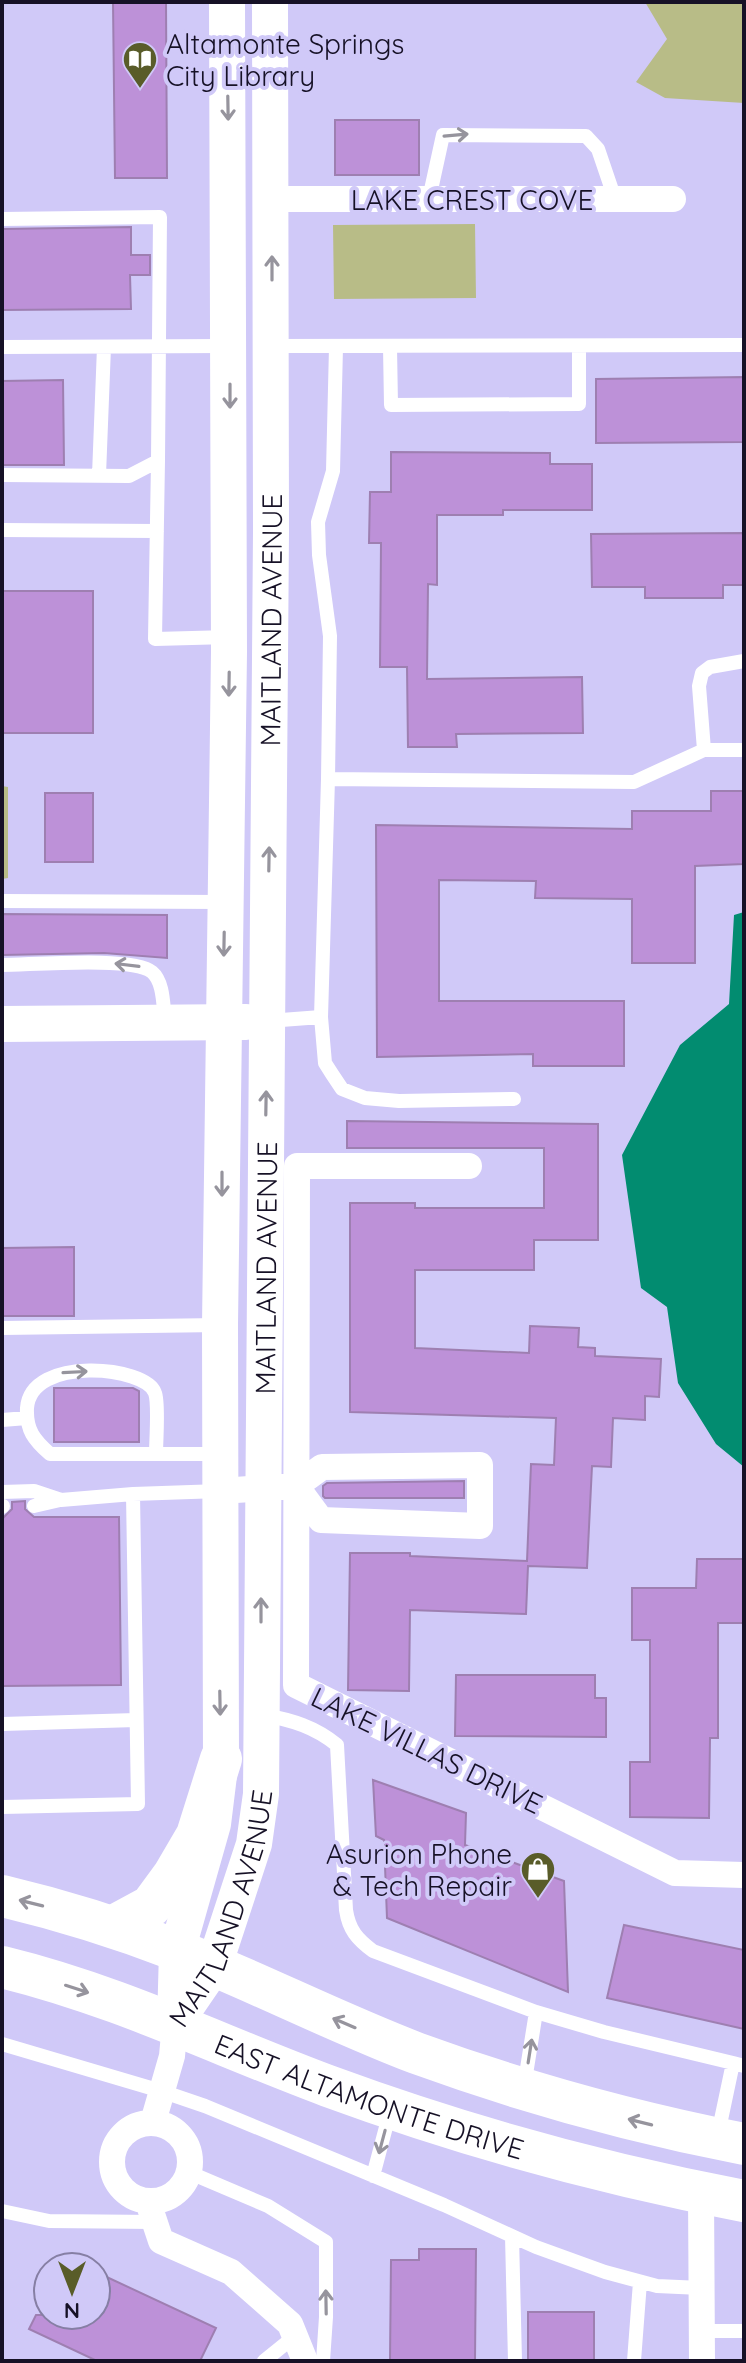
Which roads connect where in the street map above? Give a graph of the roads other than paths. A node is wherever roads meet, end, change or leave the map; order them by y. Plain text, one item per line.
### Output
1 (227, 2) edge
2 (270, 2) edge
3 (272, 199) junction
4 (429, 199) junction
5 (615, 199) junction
6 (673, 199) dead end
7 (2, 219) edge
8 (744, 345) edge
9 (230, 346) junction
10 (272, 346) junction
11 (2, 347) edge
12 (104, 347) junction
13 (160, 347) junction
14 (336, 347) junction
15 (390, 347) junction
16 (579, 347) junction
17 (158, 461) junction
18 (2, 475) edge
19 (99, 475) junction
20 (2, 530) edge
21 (157, 531) junction
22 (229, 637) junction
23 (744, 661) edge
24 (704, 750) junction
25 (744, 750) edge
26 (328, 779) junction
27 (2, 901) edge
28 (225, 902) junction
29 (2, 965) edge
30 (321, 1017) junction
31 (166, 1020) junction
32 (267, 1021) junction
33 (223, 1022) junction
34 (2, 1024) edge
35 (514, 1099) dead end
36 (469, 1166) dead end
37 (220, 1325) junction
38 (2, 1328) edge
39 (27, 1418) junction
40 (2, 1420) edge
41 (156, 1454) junction
42 (220, 1454) junction
43 (279, 1487) junction
44 (220, 1491) junction
45 (133, 1494) junction
46 (61, 1500) junction
47 (2, 1502) edge
48 (34, 1506) dead end
49 (261, 1714) junction
50 (136, 1720) junction
51 (2, 1724) edge
52 (221, 1759) junction
53 (2, 1807) edge
54 (744, 1875) edge
55 (2, 1896) edge
56 (114, 1926) junction
57 (196, 1958) junction
58 (2, 1967) edge
59 (536, 2012) junction
60 (175, 2023) junction
61 (2, 2044) edge
62 (738, 2064) edge
63 (524, 2089) junction
64 (161, 2091) junction
65 (391, 2108) junction
66 (153, 2122) junction
67 (735, 2150) edge
68 (188, 2172) junction
69 (373, 2176) junction
70 (622, 2176) junction
71 (701, 2193) junction
72 (744, 2201) edge
73 (2, 2211) edge
74 (151, 2212) junction
75 (512, 2236) junction
76 (640, 2282) junction
77 (701, 2288) junction
78 (702, 2331) junction
79 (744, 2331) edge
80 (295, 2336) junction
81 (264, 2361) edge
82 (305, 2361) edge
83 (323, 2361) edge
84 (515, 2361) edge
85 (634, 2361) edge
86 (702, 2361) edge

1 -> 9 main road, MAITLAND AVENUE
2 - 3 main road, MAITLAND AVENUE
3 - 4 street, LAKE CREST COVE
10 -> 3 main road, MAITLAND AVENUE
4 - 5 street, LAKE CREST COVE
4 -> 5 lane
5 - 6 street, LAKE CREST COVE
7 - 13 lane
8 - 16 lane
9 - 10 street
9 - 13 lane
9 -> 22 main road, MAITLAND AVENUE
10 - 14 lane
32 -> 10 main road, MAITLAND AVENUE
11 - 12 lane
12 - 13 lane
12 - 19 lane
13 - 17 lane
14 - 15 lane
14 - 26 lane
15 - 16 lane
15 - 16 lane
17 - 19 lane
17 - 21 lane
18 - 19 lane
20 - 21 lane
21 - 22 lane
22 -> 28 main road, MAITLAND AVENUE
23 - 24 lane
24 - 25 lane
24 - 26 lane
26 - 30 lane
27 - 28 lane
28 -> 33 main road, MAITLAND AVENUE
31 -> 29 lane
30 - 32 lane
30 - 35 lane
31 - 33 main road
31 - 34 main road
32 - 33 main road
43 -> 32 main road, MAITLAND AVENUE
33 -> 37 main road, MAITLAND AVENUE
36 - 43 street, LAKE VILLAS DRIVE
37 - 38 lane
37 - 42 main road, MAITLAND AVENUE
39 - 40 lane
39 - 41 lane
39 -> 41 lane
41 - 42 lane
42 - 44 main road, MAITLAND AVENUE
43 - 43 street
43 - 44 street
49 -> 43 main road, MAITLAND AVENUE
43 - 54 street, LAKE VILLAS DRIVE
44 - 45 lane
44 -> 52 main road, MAITLAND AVENUE
45 - 46 lane
45 - 50 lane
46 - 47 lane
46 - 48 lane
49 - 57 main road, MAITLAND AVENUE
49 - 59 lane
50 - 51 lane
50 - 53 lane
52 - 56 main road
52 - 57 main road, MAITLAND AVENUE
56 -> 55 main road
56 - 57 main road
57 - 60 main road, MAITLAND AVENUE
63 -> 57 main road
58 -> 60 main road, EAST ALTAMONTE DRIVE
59 - 62 lane
63 -> 59 lane
60 - 64 street
60 - 65 main road, EAST ALTAMONTE DRIVE
61 - 64 lane
62 - 67 lane
67 -> 63 main road
64 - 66 street
64 - 69 lane
65 -> 69 lane
65 - 70 main road, EAST ALTAMONTE DRIVE
66 - 68 street
66 - 74 street
67 - 70 main road
67 - 71 main road
68 - 74 street
83 -> 68 lane
69 - 75 lane
70 - 71 main road, EAST ALTAMONTE DRIVE
71 - 72 main road, EAST ALTAMONTE DRIVE
71 - 77 street
73 - 74 lane
74 - 80 street
75 - 76 lane
75 - 84 lane
76 - 77 lane
76 - 85 lane
77 - 78 street
78 - 79 lane
78 - 86 street
80 - 81 lane
80 - 82 street

